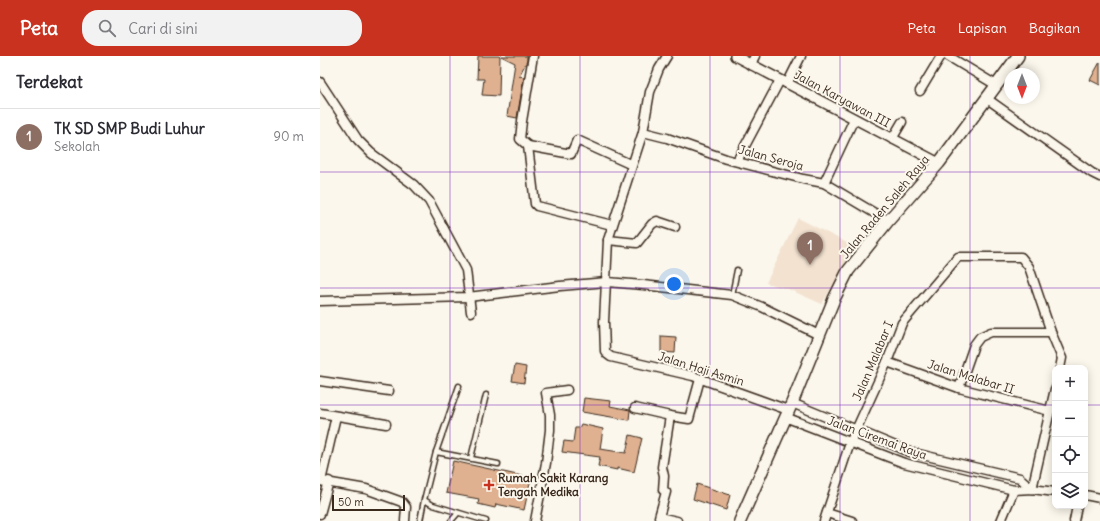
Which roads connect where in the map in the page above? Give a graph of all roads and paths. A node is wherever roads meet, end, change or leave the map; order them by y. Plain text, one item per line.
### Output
1 (533, 56) edge
2 (667, 56) edge
3 (735, 56) edge
4 (755, 56) edge
5 (801, 56) edge
6 (941, 56) edge
7 (948, 56) edge
8 (1018, 56) edge
9 (750, 64) junction
10 (320, 82) edge
11 (784, 82) junction
12 (996, 85) junction
13 (920, 91) dead end
14 (986, 98) junction
15 (854, 119) junction
16 (902, 122) dead end
17 (643, 132) junction
18 (892, 139) junction
19 (528, 146) junction
20 (737, 161) junction
21 (939, 163) junction
22 (632, 165) junction
23 (1100, 177) edge
24 (824, 183) junction
25 (888, 221) junction
26 (612, 225) junction
27 (675, 228) dead end
28 (608, 240) junction
29 (737, 270) dead end
30 (607, 282) junction
31 (732, 295) junction
32 (468, 297) junction
33 (320, 301) edge
34 (471, 312) dead end
35 (1051, 332) junction
36 (819, 335) junction
37 (887, 362) junction
38 (1061, 365) edge
39 (700, 379) junction
40 (320, 381) edge
41 (458, 386) dead end
42 (959, 388) junction
43 (567, 390) dead end
44 (389, 391) dead end
45 (486, 395) dead end
46 (1052, 401) edge
47 (635, 408) dead end
48 (789, 410) junction
49 (1050, 411) junction
50 (320, 414) edge
51 (336, 416) junction
52 (670, 416) junction
53 (386, 424) dead end
54 (856, 429) junction
55 (850, 442) junction
56 (436, 452) junction
57 (929, 456) junction
58 (471, 458) junction
59 (498, 464) dead end
60 (924, 468) junction
61 (323, 481) edge
62 (1032, 489) junction
63 (1014, 490) junction
64 (1052, 492) edge
65 (1088, 496) edge
66 (1100, 498) edge
67 (424, 500) junction
68 (1076, 509) edge
69 (458, 513) junction
70 (827, 513) junction
71 (320, 514) edge
72 (405, 521) edge
73 (420, 521) edge
74 (451, 521) edge
75 (486, 521) edge
76 (535, 521) edge
77 (677, 521) edge
78 (740, 521) edge
79 (824, 521) edge
80 (852, 521) edge
81 (1001, 521) edge
82 (1074, 521) edge

1 - 19 street
2 - 17 street
3 - 9 street, Jalan Karyawan III
4 - 9 street
5 - 11 street
6 - 13 street
7 - 12 street
8 - 12 main road, Jalan Raden Saleh Raya
9 - 11 street, Jalan Karyawan III
10 - 32 street
11 - 15 street, Jalan Karyawan III
11 - 20 street
12 - 14 main road, Jalan Raden Saleh Raya
14 - 21 main road, Jalan Raden Saleh Raya
14 - 23 street
15 - 18 street, Jalan Karyawan III
15 - 24 street
16 - 18 street
17 - 20 street, Jalan Seroja
17 - 22 street
18 - 21 street, Jalan Karyawan III
19 - 22 street
19 - 26 street
20 - 24 street, Jalan Seroja
21 - 25 main road, Jalan Raden Saleh Raya
22 - 26 street
24 - 25 street, Jalan Seroja
25 - 36 main road, Jalan Raden Saleh Raya
26 - 28 street
27 - 28 street
28 - 30 street
29 - 31 lane
30 - 31 street
30 - 32 street
30 - 39 street, Jalan Haji Asmin
31 - 36 street
32 - 33 street
32 - 34 street
35 - 37 street, Jalan Malabar I
35 - 38 street, Jalan Malabar I
35 - 42 street
36 - 48 main road, Jalan Raden Saleh Raya
37 - 42 street, Jalan Malabar II
37 - 54 street, Jalan Malabar I
39 - 48 street, Jalan Haji Asmin
39 - 52 street
40 - 44 street
41 - 56 lane
42 - 49 street, Jalan Malabar II
43 - 76 street
45 - 58 lane
46 - 49 street
47 - 52 street
48 - 54 street, Jalan Ciremai Raya
48 - 55 street, Jalan Ciremai Raya
48 - 78 main road, Jalan Raden Saleh Raya
49 - 62 street
50 - 51 street
51 - 53 street
51 - 61 street
52 - 77 street
54 - 55 street, Jalan Malabar I
54 - 57 street, Jalan Ciremai Raya
55 - 60 street, Jalan Ciremai Raya
55 - 70 street, Jalan Malabar I
56 - 58 lane
56 - 67 lane
57 - 60 street
57 - 62 street, Jalan Ciremai Raya
58 - 59 lane
60 - 63 street, Jalan Ciremai Raya
61 - 71 street
61 - 72 street
62 - 63 street, Jalan Ciremai Raya
62 - 64 street, Jalan Ciremai Raya
63 - 81 street
65 - 66 street
67 - 69 lane
67 - 73 lane
68 - 82 street
69 - 74 lane
69 - 75 lane
70 - 79 street, Jalan Malabar I
70 - 80 street

